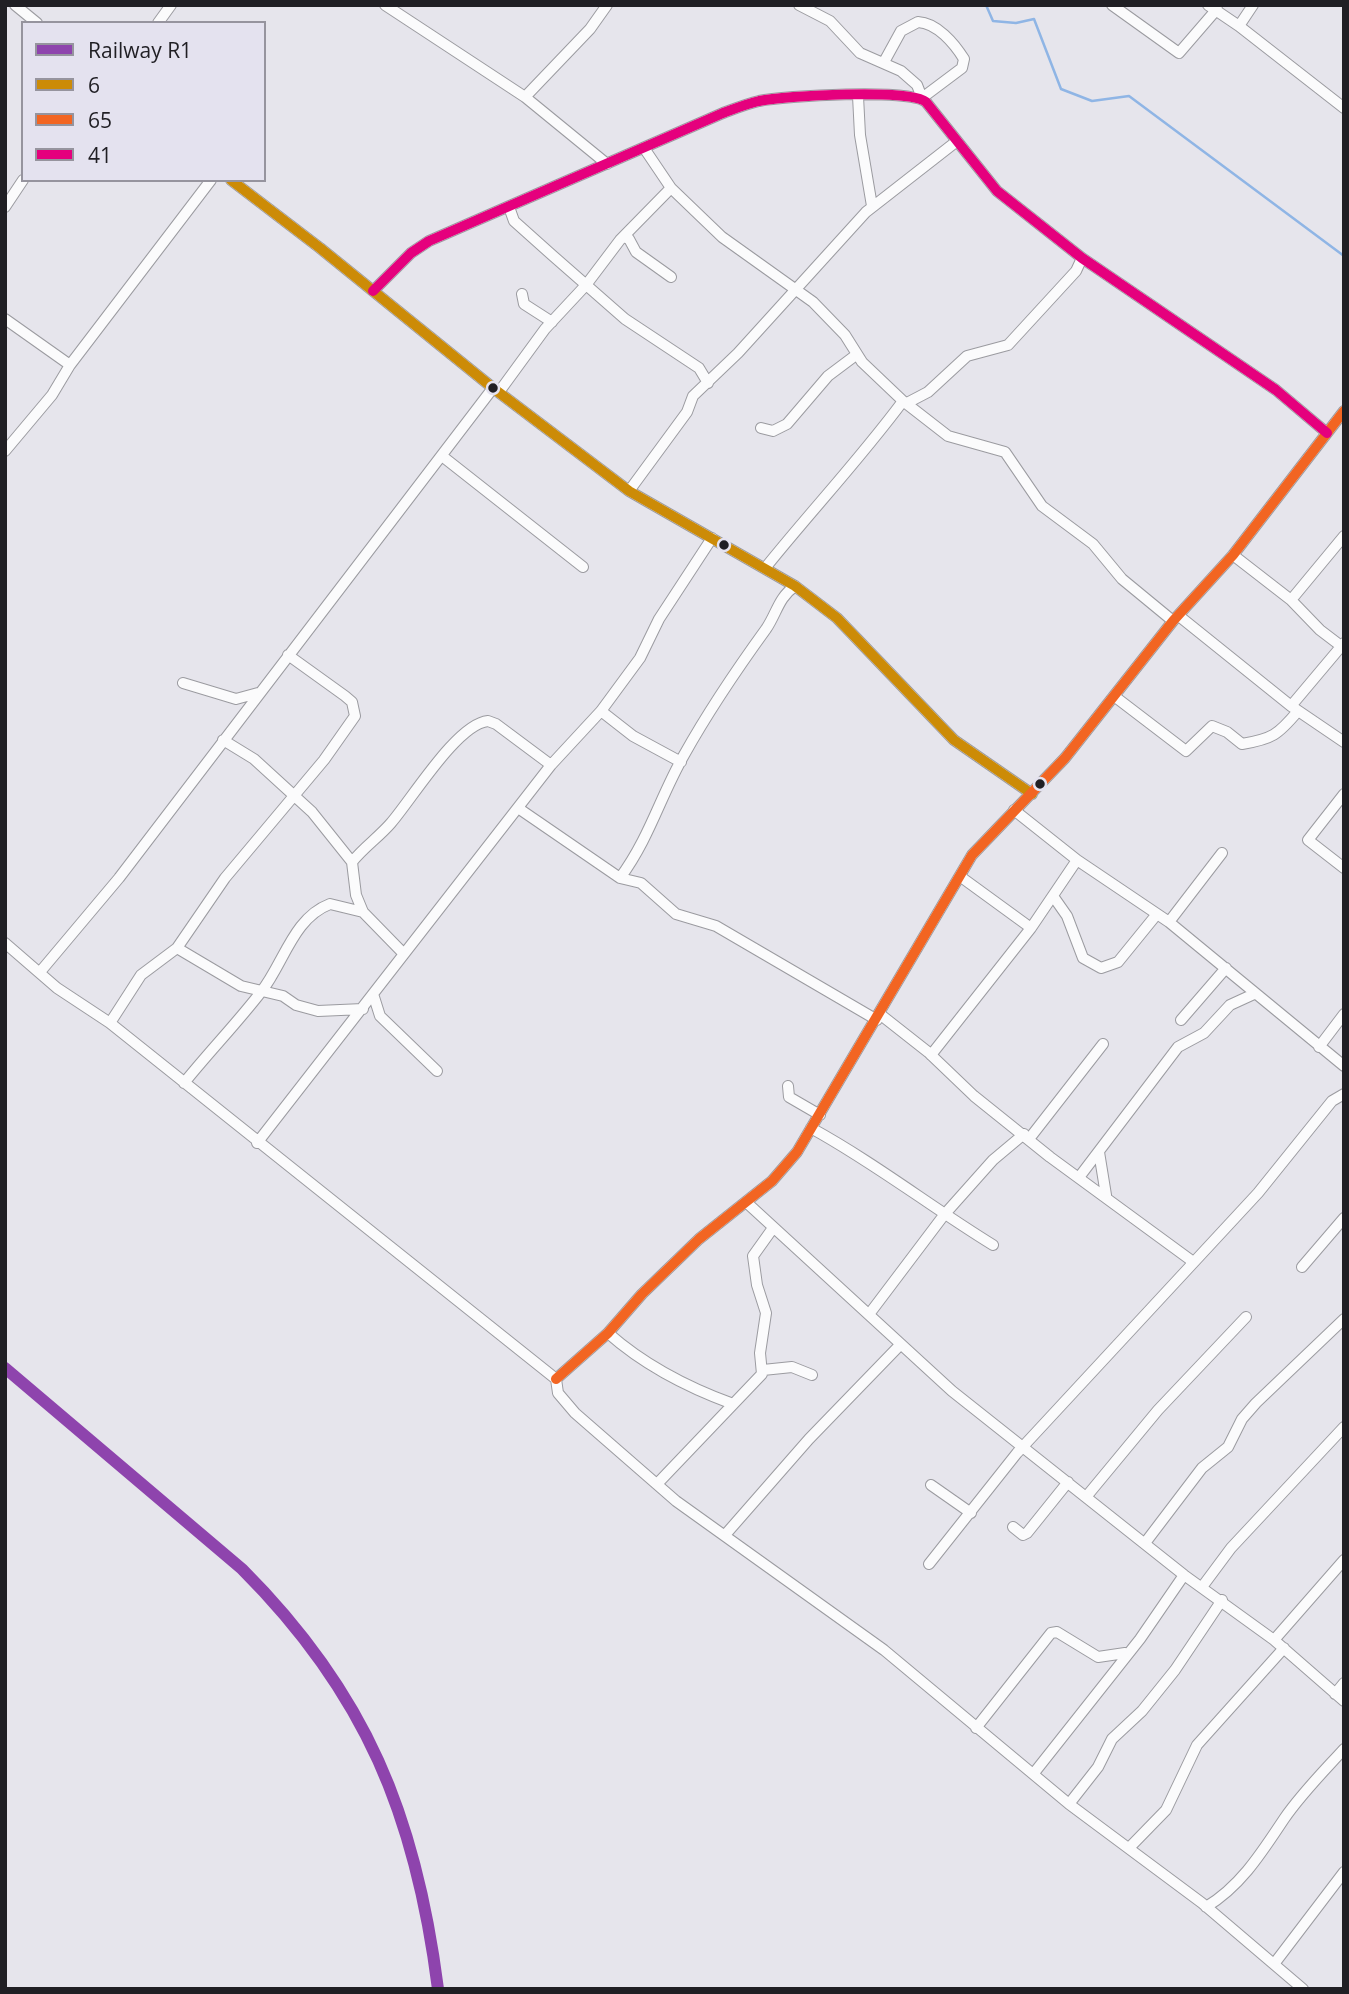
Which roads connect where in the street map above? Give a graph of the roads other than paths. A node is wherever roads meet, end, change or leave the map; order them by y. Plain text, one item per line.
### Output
1 (15, 5) edge
2 (171, 5) edge
3 (385, 5) edge
4 (607, 5) edge
5 (799, 5) edge
6 (1112, 5) edge
7 (1253, 5) edge
8 (1213, 7) edge
9 (35, 21) edge
10 (159, 21) edge
11 (1239, 26) junction
12 (884, 62) junction
13 (858, 96) junction
14 (525, 97) junction
15 (922, 99) junction
16 (1344, 108) edge
17 (957, 141) junction
18 (644, 148) junction
19 (607, 164) junction
20 (22, 182) edge
21 (209, 182) edge
22 (234, 182) edge
23 (671, 187) junction
24 (872, 206) junction
25 (5, 207) edge
26 (509, 207) junction
27 (624, 237) junction
28 (1082, 258) junction
29 (671, 277) dead end
30 (586, 285) junction
31 (794, 289) junction
32 (373, 291) junction
33 (522, 294) dead end
34 (5, 319) edge
35 (552, 323) junction
36 (856, 355) junction
37 (70, 365) junction
38 (708, 383) junction
39 (496, 390) junction
40 (905, 402) junction
41 (1342, 417) edge
42 (761, 428) dead end
43 (1327, 433) junction
44 (5, 451) edge
45 (442, 456) junction
46 (629, 491) junction
47 (1344, 536) edge
48 (712, 538) junction
49 (1233, 555) junction
50 (583, 567) dead end
51 (766, 567) junction
52 (795, 586) junction
53 (1291, 600) junction
54 (1176, 619) junction
55 (1342, 645) edge
56 (288, 655) junction
57 (183, 683) dead end
58 (261, 692) junction
59 (1114, 696) junction
60 (1294, 708) junction
61 (601, 711) junction
62 (223, 740) junction
63 (1344, 742) edge
64 (681, 762) junction
65 (551, 765) junction
66 (1032, 794) junction
67 (1344, 794) edge
68 (295, 795) junction
69 (518, 808) junction
70 (1014, 810) junction
71 (1222, 853) dead end
72 (1077, 860) junction
73 (352, 862) junction
74 (1344, 868) edge
75 (961, 877) junction
76 (620, 878) junction
77 (1053, 896) junction
78 (363, 912) junction
79 (1157, 915) junction
80 (1169, 922) junction
81 (1031, 928) junction
82 (5, 943) edge
83 (177, 948) junction
84 (404, 954) junction
85 (1226, 968) junction
86 (40, 972) junction
87 (263, 990) junction
88 (1254, 993) junction
89 (374, 997) junction
90 (360, 1011) junction
91 (1344, 1014) edge
92 (380, 1016) junction
93 (879, 1017) junction
94 (1181, 1020) dead end
95 (110, 1023) junction
96 (1103, 1044) dead end
97 (1320, 1047) junction
98 (931, 1055) junction
99 (1344, 1066) edge
100 (437, 1071) dead end
101 (184, 1083) junction
102 (788, 1086) dead end
103 (1344, 1094) edge
104 (820, 1115) junction
105 (811, 1128) junction
106 (1026, 1136) junction
107 (257, 1143) junction
108 (1099, 1152) junction
109 (1080, 1177) junction
110 (1106, 1195) junction
111 (746, 1202) junction
112 (944, 1215) junction
113 (1344, 1218) edge
114 (773, 1228) junction
115 (993, 1245) dead end
116 (1192, 1261) junction
117 (1302, 1267) dead end
118 (870, 1313) junction
119 (1246, 1317) dead end
120 (1344, 1320) edge
121 (608, 1333) junction
122 (901, 1344) junction
123 (764, 1370) junction
124 (812, 1375) dead end
125 (556, 1379) junction
126 (827, 1402) dead end
127 (733, 1404) junction
128 (837, 1410) junction
129 (1344, 1427) edge
130 (1023, 1447) junction
131 (1068, 1482) junction
132 (657, 1484) junction
133 (931, 1485) dead end
134 (1086, 1497) junction
135 (971, 1513) junction
136 (1013, 1527) dead end
137 (725, 1535) junction
138 (1145, 1543) junction
139 (1344, 1560) edge
140 (929, 1564) dead end
141 (1184, 1575) junction
142 (1202, 1587) junction
143 (1222, 1600) junction
144 (1274, 1640) junction
145 (1284, 1648) junction
146 (1128, 1653) junction
147 (1344, 1683) edge
148 (1339, 1697) edge
149 (976, 1728) junction
150 (1344, 1749) edge
151 (1034, 1773) junction
152 (1069, 1804) junction
153 (1129, 1848) junction
154 (1344, 1872) edge
155 (1206, 1907) junction
156 (1274, 1965) junction
157 (1303, 1989) edge

1 - 9 street
2 - 10 street
3 - 14 street
4 - 14 street
5 - 12 street
6 - 8 street
7 - 11 street
8 - 11 street
11 - 16 street
12 - 15 street
12 - 15 street
13 - 15 street
13 - 18 street
13 - 24 street
14 - 19 street
15 - 17 street
17 - 24 street
17 - 28 street
18 - 19 street
18 - 23 street
19 - 26 street
20 - 25 street
21 - 37 street
22 - 32 street
23 - 27 street
23 - 31 street
24 - 31 street
26 - 30 street
26 - 32 street
27 - 29 street
27 - 30 street
28 - 40 street
28 - 43 street
30 - 35 street
30 - 38 street
31 - 36 street
31 - 38 street
32 - 39 street
33 - 35 street
34 - 37 street
35 - 39 street
36 - 40 street
36 - 42 street
37 - 44 street
38 - 46 street
39 - 45 street
39 - 46 street
40 - 51 street
40 - 54 street
41 - 43 street
43 - 49 street
45 - 50 street
45 - 56 street
46 - 48 street
47 - 53 street
48 - 51 street
48 - 61 street
49 - 53 street
49 - 54 street
51 - 52 street
52 - 64 street
52 - 66 street
53 - 55 street
54 - 59 street
54 - 60 street
55 - 60 street
56 - 58 street
56 - 68 street
57 - 58 street
58 - 62 street
59 - 60 street
59 - 66 street
60 - 63 street
61 - 64 street
61 - 65 street
62 - 68 street
62 - 86 street
64 - 76 street
65 - 69 street
65 - 73 street
66 - 70 street
67 - 74 street
68 - 73 street
68 - 83 street
69 - 76 street
69 - 84 street
70 - 72 street
70 - 75 street
71 - 80 street
72 - 77 street
72 - 79 street
73 - 78 street
75 - 81 street
75 - 93 street
76 - 93 street
77 - 79 street
77 - 81 street
78 - 84 street
78 - 87 street
79 - 80 street
80 - 85 street
81 - 98 street
82 - 86 street
83 - 87 street
83 - 95 street
84 - 89 street
85 - 88 street
85 - 94 street
86 - 95 street
87 - 90 street
87 - 101 street
88 - 97 street
88 - 108 street
89 - 90 street
89 - 92 street
90 - 92 street
90 - 107 street
91 - 97 street
92 - 100 street
93 - 98 street
93 - 104 street
95 - 101 street
96 - 106 street
97 - 99 street
98 - 106 street
101 - 107 street
102 - 104 street
103 - 116 street
104 - 105 street
105 - 111 street
105 - 112 street
106 - 109 street
106 - 112 street
107 - 125 street
108 - 109 street
108 - 110 street
109 - 110 street
110 - 116 street
111 - 114 street
111 - 121 street
112 - 115 street
112 - 118 street
113 - 117 street
114 - 118 street
114 - 123 street
116 - 130 street
118 - 122 street
119 - 134 street
120 - 138 street
121 - 125 street
121 - 127 street
122 - 128 street
122 - 130 street
123 - 124 street
123 - 127 street
125 - 132 street
126 - 128 street
127 - 132 street
128 - 137 street
129 - 142 street
130 - 131 street
130 - 135 street
131 - 134 street
131 - 136 street
132 - 137 street
133 - 135 street
134 - 138 street
135 - 140 street
137 - 149 street
138 - 141 street
139 - 144 street
141 - 142 street
141 - 146 street
142 - 143 street
143 - 144 street
143 - 152 street
144 - 145 street
145 - 148 street
145 - 153 street
146 - 149 street
146 - 151 street
147 - 148 street
149 - 151 street
150 - 155 street
151 - 152 street
152 - 153 street
153 - 155 street
154 - 156 street
155 - 156 street
156 - 157 street

